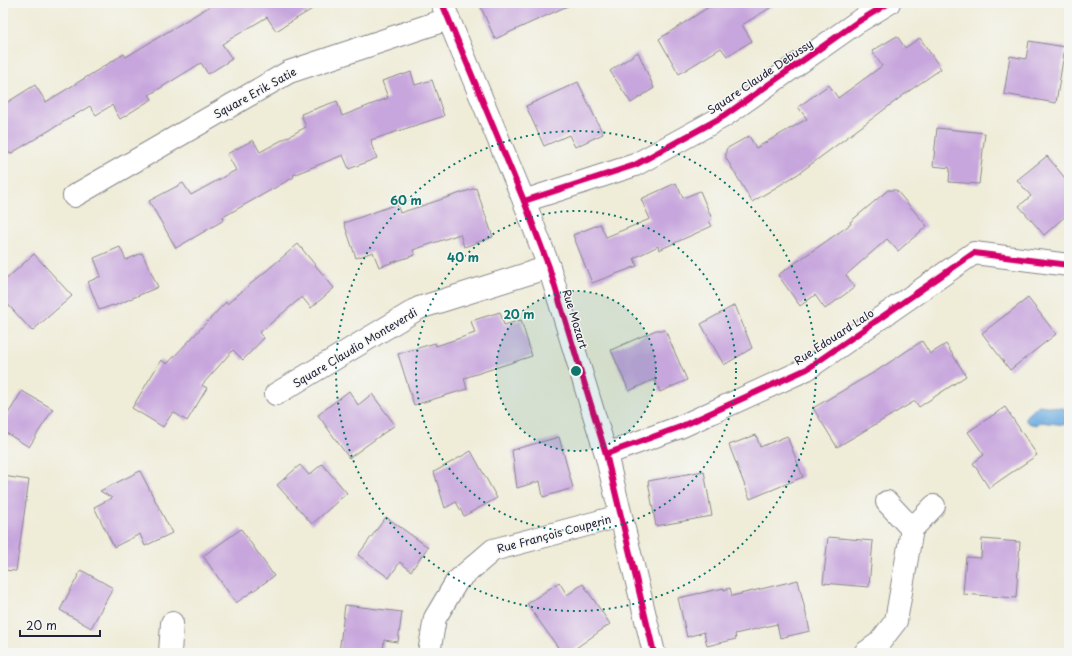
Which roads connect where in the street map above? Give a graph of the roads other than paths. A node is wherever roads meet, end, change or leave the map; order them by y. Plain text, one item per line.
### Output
1 (889, 3) edge
2 (445, 11) edge
3 (74, 196) dead end
4 (524, 201) junction
5 (1069, 265) edge
6 (549, 267) junction
7 (276, 394) dead end
8 (606, 454) junction
9 (887, 502) dead end
10 (934, 506) dead end
11 (620, 516) junction
12 (912, 529) junction
13 (172, 622) dead end
14 (170, 653) edge
15 (429, 653) edge
16 (654, 653) edge
17 (865, 653) edge

1 - 4 street, Square Claude Debussy
2 - 3 street, Square Erik Satie
2 - 4 street, Rue Mozart
4 - 6 street, Rue Mozart
5 - 8 street, Rue Edouard Lalo
6 - 7 street, Square Claudio Monteverdi
6 - 8 street, Rue Mozart
8 - 11 street, Rue Mozart
9 - 12 street
10 - 12 street
11 - 15 street, Rue François Couperin
11 - 16 street, Rue Mozart
12 - 17 street
13 - 14 street

